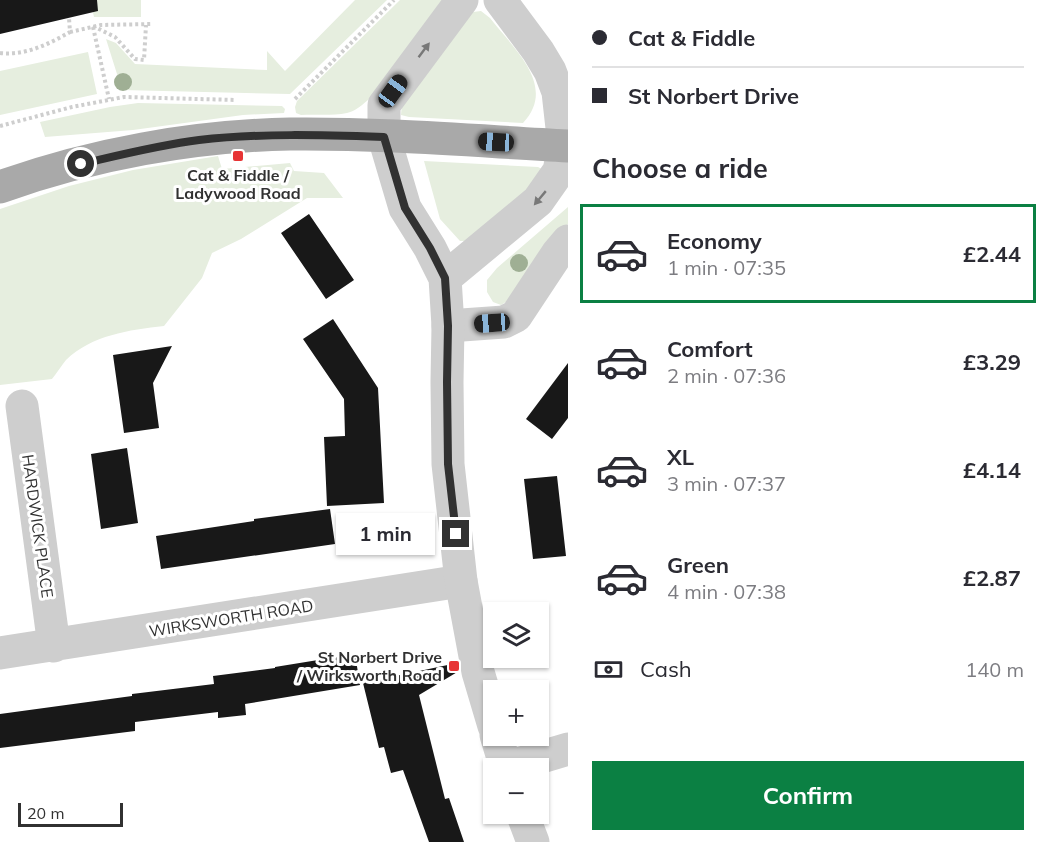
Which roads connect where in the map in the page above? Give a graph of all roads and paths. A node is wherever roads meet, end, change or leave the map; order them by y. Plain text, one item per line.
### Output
1 (394, 0) edge
2 (462, 0) edge
3 (500, 0) edge
4 (69, 18) dead end
5 (146, 24) junction
6 (152, 24) dead end
7 (93, 26) junction
8 (70, 32) junction
9 (0, 52) edge
10 (109, 99) junction
11 (238, 100) dead end
12 (0, 126) edge
13 (290, 134) junction
14 (384, 137) junction
15 (566, 146) edge
16 (0, 187) edge
17 (568, 241) edge
18 (445, 278) junction
19 (448, 326) junction
20 (22, 406) dead end
21 (461, 581) junction
22 (54, 646) junction
23 (0, 653) edge
24 (483, 689) edge
25 (568, 749) edge
26 (539, 758) edge
27 (526, 824) edge
28 (533, 842) edge

1 - 13 path
14 -> 2 street
3 - 15 street
4 - 8 path
5 - 6 path
5 - 7 path
5 - 7 path
7 - 8 path
7 - 10 path
8 - 9 path
10 - 11 path
10 - 12 path
13 - 14 main road
13 - 16 main road
14 - 15 main road
14 - 18 street
15 -> 18 street
17 - 19 street
18 - 19 street
19 - 21 street
20 - 22 street, HARDWICK PLACE
21 - 22 street, WIRKSWORTH ROAD
21 - 24 street
22 - 23 street, WIRKSWORTH ROAD
25 - 26 street
27 - 28 street

